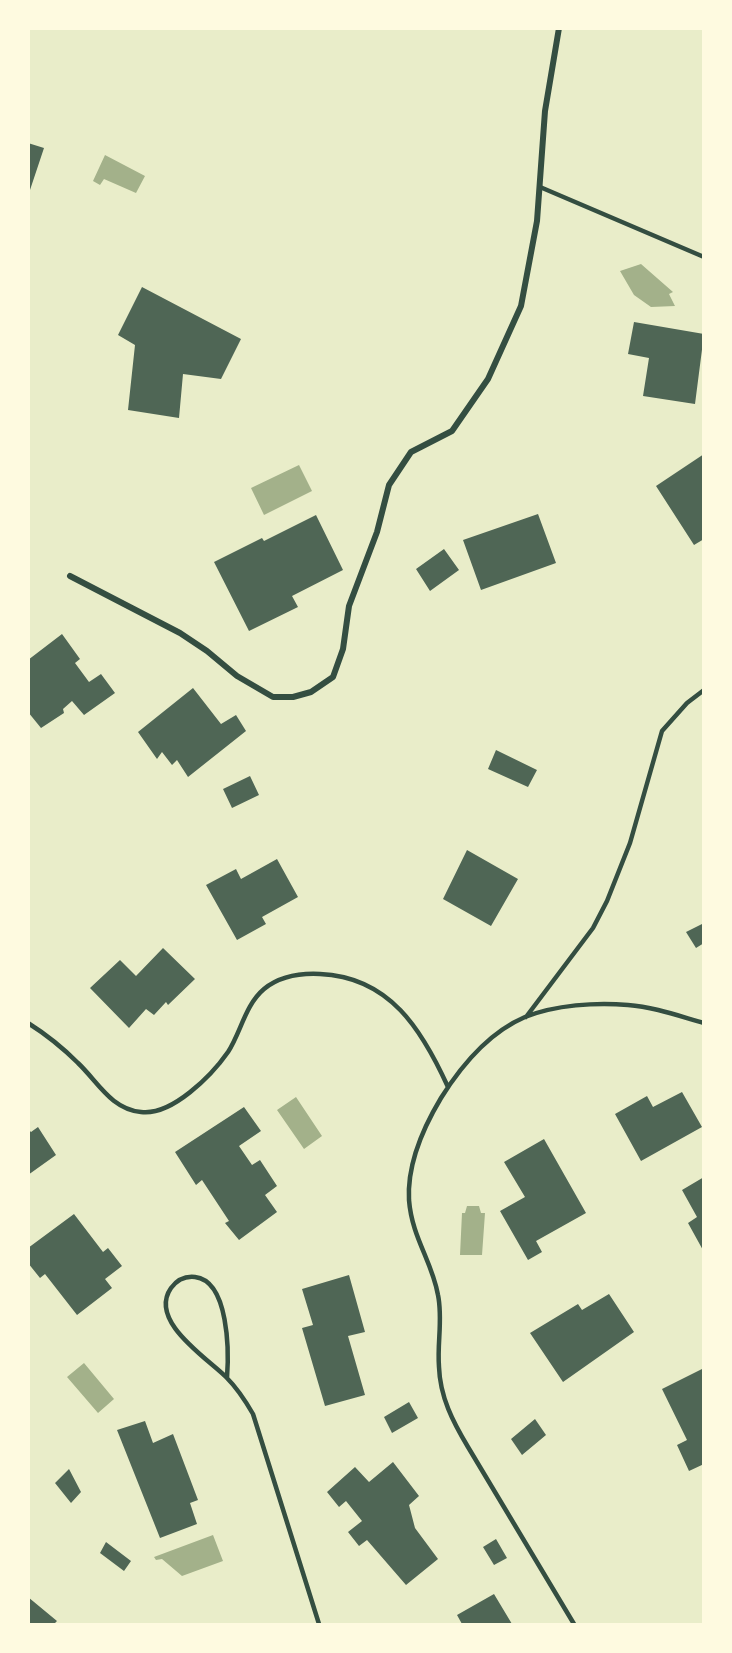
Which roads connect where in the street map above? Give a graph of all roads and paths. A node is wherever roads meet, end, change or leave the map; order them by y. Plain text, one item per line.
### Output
1 (559, 28) edge
2 (540, 187) junction
3 (704, 256) edge
4 (70, 576) dead end
5 (704, 690) edge
6 (526, 1017) junction
7 (28, 1023) edge
8 (704, 1023) edge
9 (448, 1088) junction
10 (227, 1378) junction
11 (319, 1624) edge
12 (574, 1624) edge

1 - 2 street
2 - 3 lane
2 - 4 street
5 - 6 lane
6 - 8 lane
6 - 9 lane
7 - 9 lane
9 - 12 lane
10 - 10 lane
10 - 11 lane

